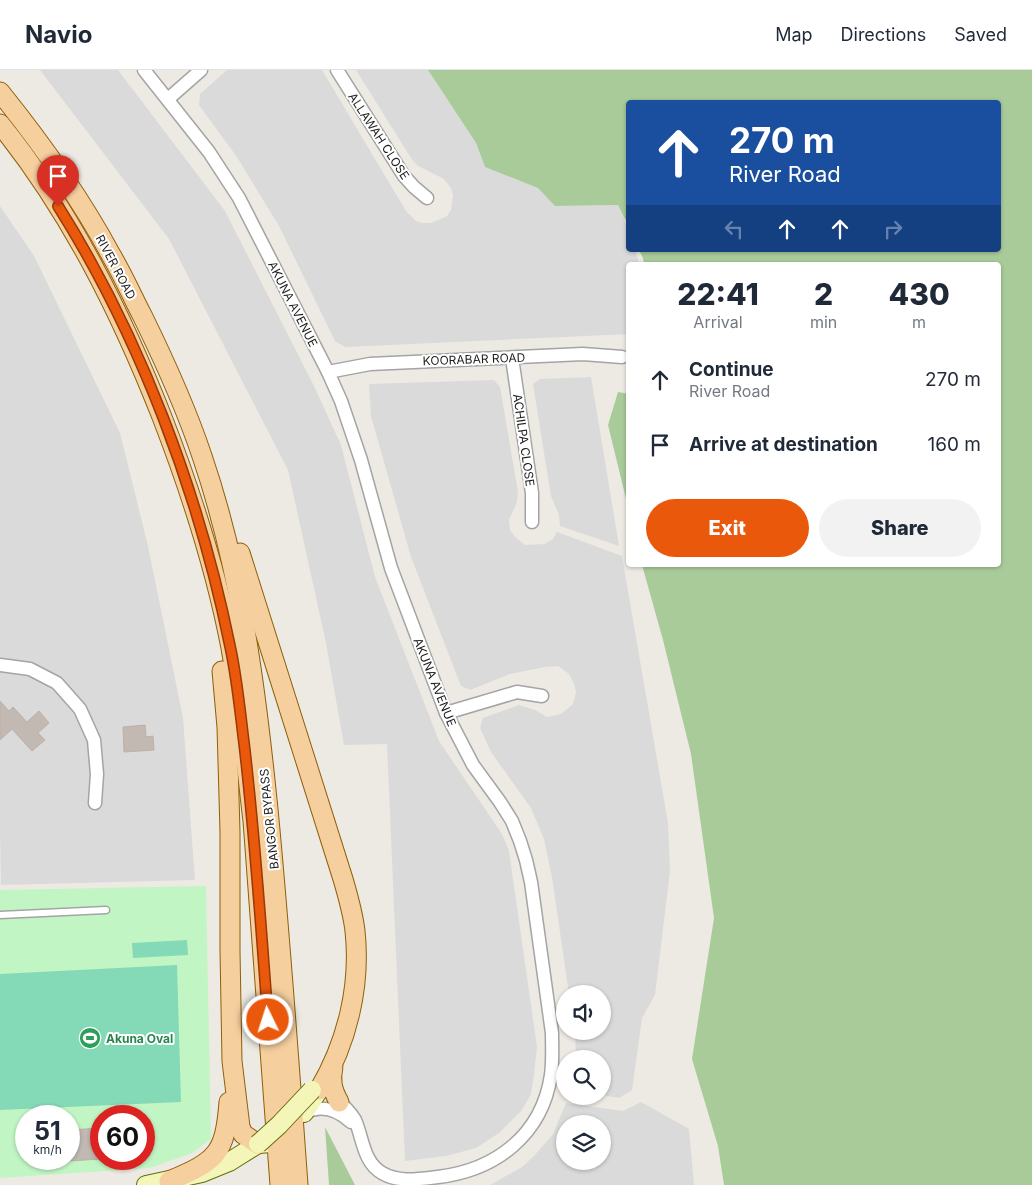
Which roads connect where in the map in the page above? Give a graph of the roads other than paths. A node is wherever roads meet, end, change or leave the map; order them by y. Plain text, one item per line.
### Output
1 (144, 70) edge
2 (201, 70) edge
3 (337, 70) edge
4 (0, 92) edge
5 (168, 99) junction
6 (0, 124) edge
7 (426, 198) dead end
8 (622, 357) dead end
9 (512, 358) junction
10 (328, 372) junction
11 (203, 459) junction
12 (190, 496) junction
13 (532, 522) dead end
14 (0, 665) edge
15 (542, 696) dead end
16 (446, 712) junction
17 (95, 803) dead end
18 (106, 910) dead end
19 (0, 915) edge
20 (232, 1061) junction
21 (335, 1061) junction
22 (312, 1101) junction
23 (338, 1102) junction
24 (361, 1137) junction
25 (260, 1146) junction
26 (452, 1180) edge
27 (169, 1181) junction
28 (146, 1185) edge
29 (200, 1185) edge
30 (280, 1185) edge
31 (298, 1185) edge

1 - 5 street, AKUNA AVENUE
2 - 5 street
3 - 7 street, ALLAWAH CLOSE
4 - 11 main road, RIVER ROAD
5 - 10 street, AKUNA AVENUE
6 - 12 main road, RIVER ROAD
8 - 9 street, KOORABAR ROAD
9 - 10 street, KOORABAR ROAD
9 - 13 street, ACHILPA CLOSE
10 - 16 street, AKUNA AVENUE
11 - 21 main road
11 - 31 main road, BANGOR BYPASS
12 - 20 main road
12 - 30 main road, BANGOR BYPASS
14 - 17 street
15 - 16 street
16 - 26 street, AKUNA AVENUE
18 - 19 lane
20 - 25 main road
20 - 27 main road
21 - 22 main road
21 - 23 main road
22 - 23 street, AKUNA AVENUE
22 - 24 street, AKUNA AVENUE
22 - 25 main road
22 - 25 main road, bridge
23 - 24 street, AKUNA AVENUE
24 - 26 street, AKUNA AVENUE
25 - 27 main road
25 - 29 main road
27 - 28 main road

